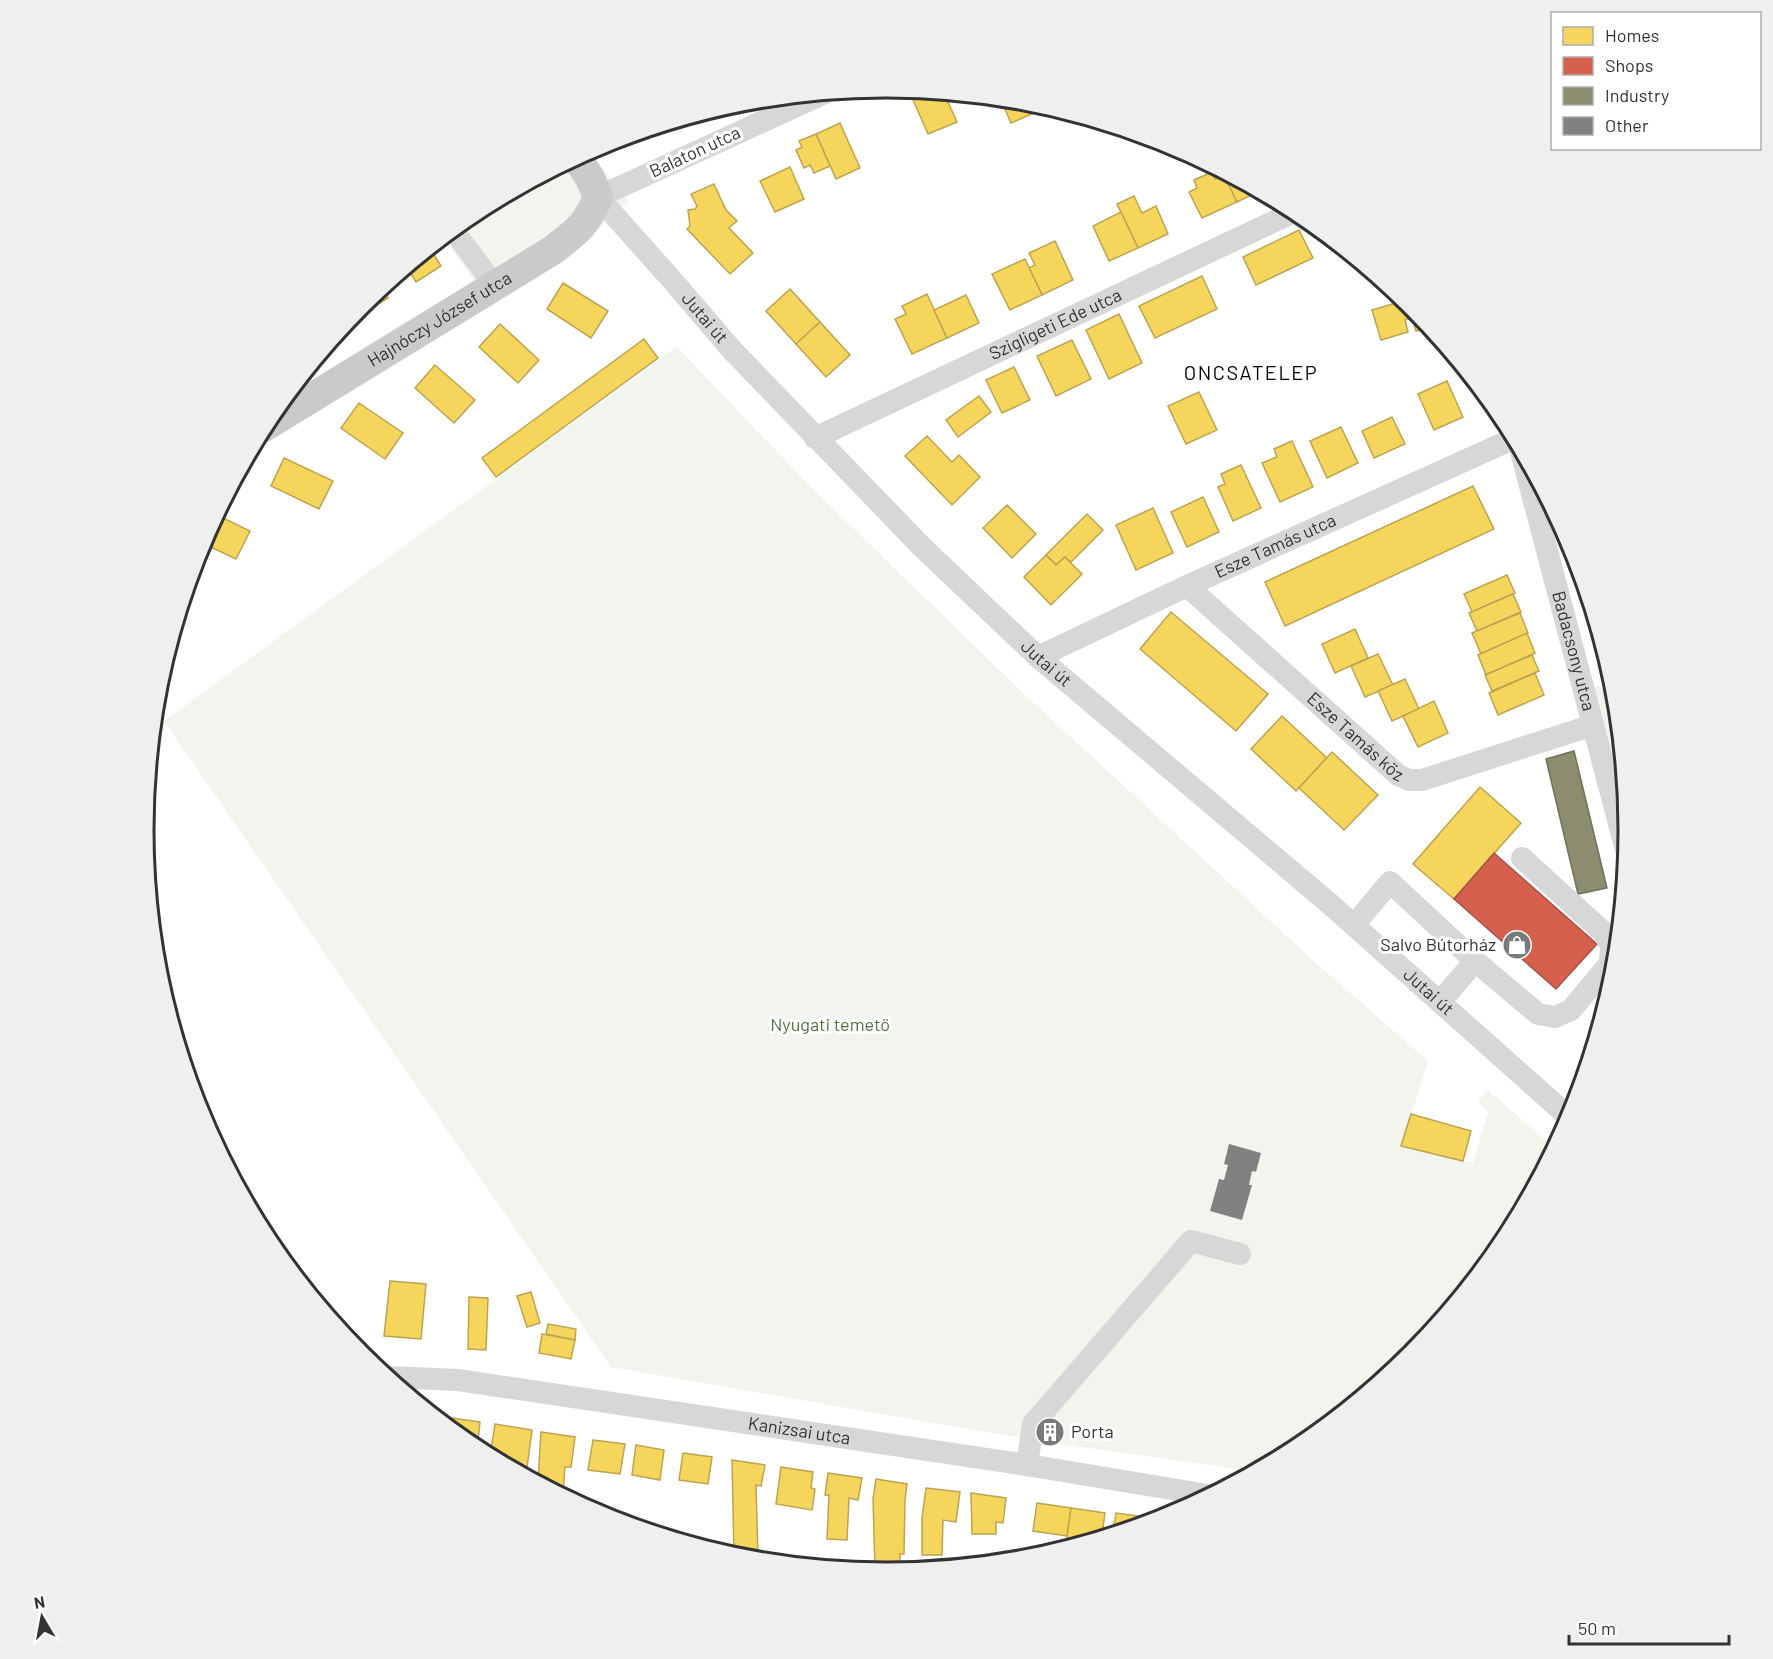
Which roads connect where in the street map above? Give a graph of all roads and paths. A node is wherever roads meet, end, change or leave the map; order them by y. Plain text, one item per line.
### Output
1 (804, 103) edge
2 (581, 165) edge
3 (598, 197) junction
4 (1285, 216) edge
5 (458, 237) edge
6 (495, 286) junction
7 (284, 415) edge
8 (815, 438) junction
9 (1506, 442) edge
10 (1528, 479) edge
11 (1187, 586) junction
12 (1038, 657) junction
13 (1593, 725) junction
14 (1618, 819) edge
15 (1522, 858) dead end
16 (1354, 925) junction
17 (1609, 942) edge
18 (1475, 961) junction
19 (1604, 970) edge
20 (1440, 1002) junction
21 (1562, 1111) edge
22 (1240, 1254) dead end
23 (401, 1378) edge
24 (1027, 1465) junction
25 (1195, 1493) edge

1 - 3 street, Balaton utca
2 - 3 main road, Jutai út
3 - 6 main road, Hajnóczy József utca
3 - 8 street, Jutai út
4 - 8 street, Szigligeti Ede utca
5 - 6 street
6 - 7 main road, Hajnóczy József utca
8 - 12 street, Jutai út
9 - 11 street, Esze Tamás utca
10 - 13 street, Badacsony utca
11 - 12 street, Esze Tamás utca
11 - 13 street, Esze Tamás köz
12 - 16 street, Jutai út
13 - 14 street, Badacsony utca
15 - 17 street
16 - 18 street
16 - 20 street, Jutai út
18 - 19 street
18 - 20 street
20 - 21 street, Jutai út
22 - 24 street
23 - 24 street, Kanizsai utca
24 - 25 street, Kanizsai utca

